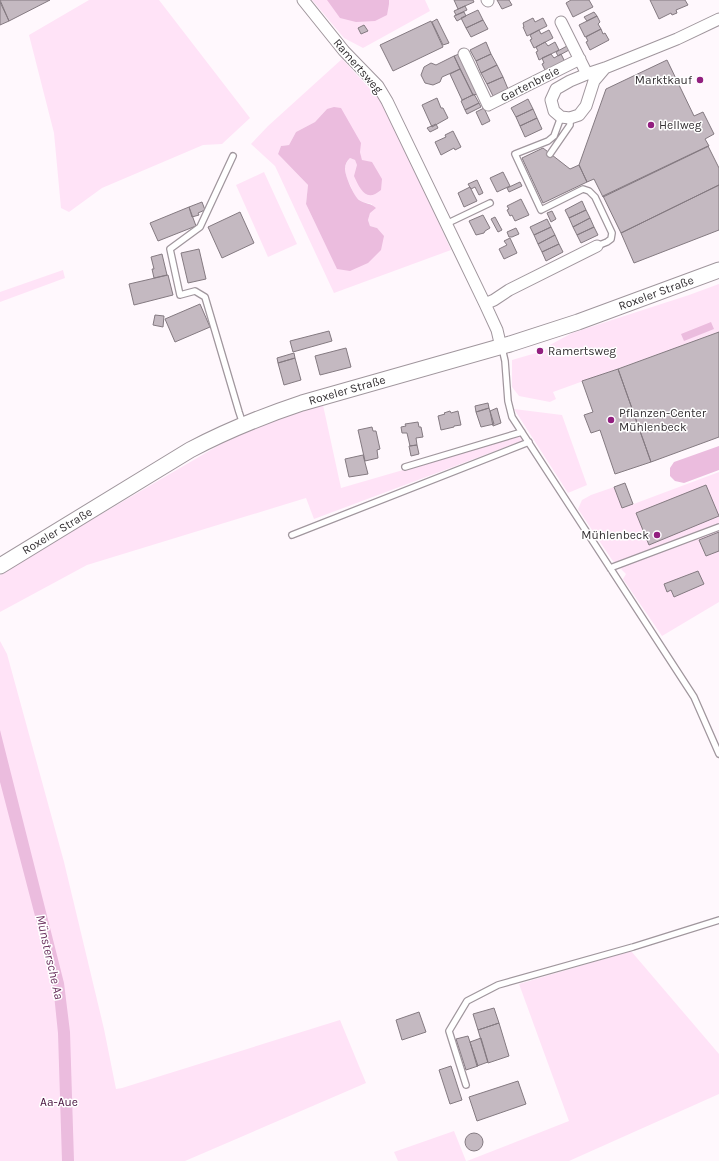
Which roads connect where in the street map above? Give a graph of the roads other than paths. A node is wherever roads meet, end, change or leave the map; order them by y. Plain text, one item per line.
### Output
1 (303, 0) edge
2 (719, 19) edge
3 (561, 22) dead end
4 (464, 54) dead end
5 (580, 59) junction
6 (605, 68) junction
7 (587, 74) junction
8 (566, 117) junction
9 (550, 154) dead end
10 (233, 156) dead end
11 (490, 203) dead end
12 (446, 224) junction
13 (597, 246) joint
14 (719, 270) edge
15 (485, 304) junction
16 (501, 347) junction
17 (243, 424) junction
18 (522, 432) junction
19 (529, 442) junction
20 (405, 467) dead end
21 (719, 527) edge
22 (292, 535) dead end
23 (0, 566) edge
24 (610, 568) junction
25 (719, 754) edge
26 (719, 920) edge
27 (466, 1085) dead end

1 - 12 street, Ramertsweg
2 - 6 street, Gartenbreie
3 - 5 street
4 - 5 street, Gartenbreie
5 - 7 street
6 - 7 street, Gartenbreie
6 - 8 street
7 - 8 street, Gartenbreie
8 - 9 lane
8 - 13 lane
10 - 17 lane
11 - 12 lane
12 - 15 street, Ramertsweg
13 - 15 street
14 - 16 main road, Roxeler Straße
15 - 16 street, Ramertsweg
16 - 17 main road, Roxeler Straße
16 - 18 lane
17 - 23 main road, Roxeler Straße
18 - 19 lane
18 - 20 lane
19 - 22 lane
19 - 24 lane
21 - 24 lane
24 - 25 lane
26 - 27 lane

